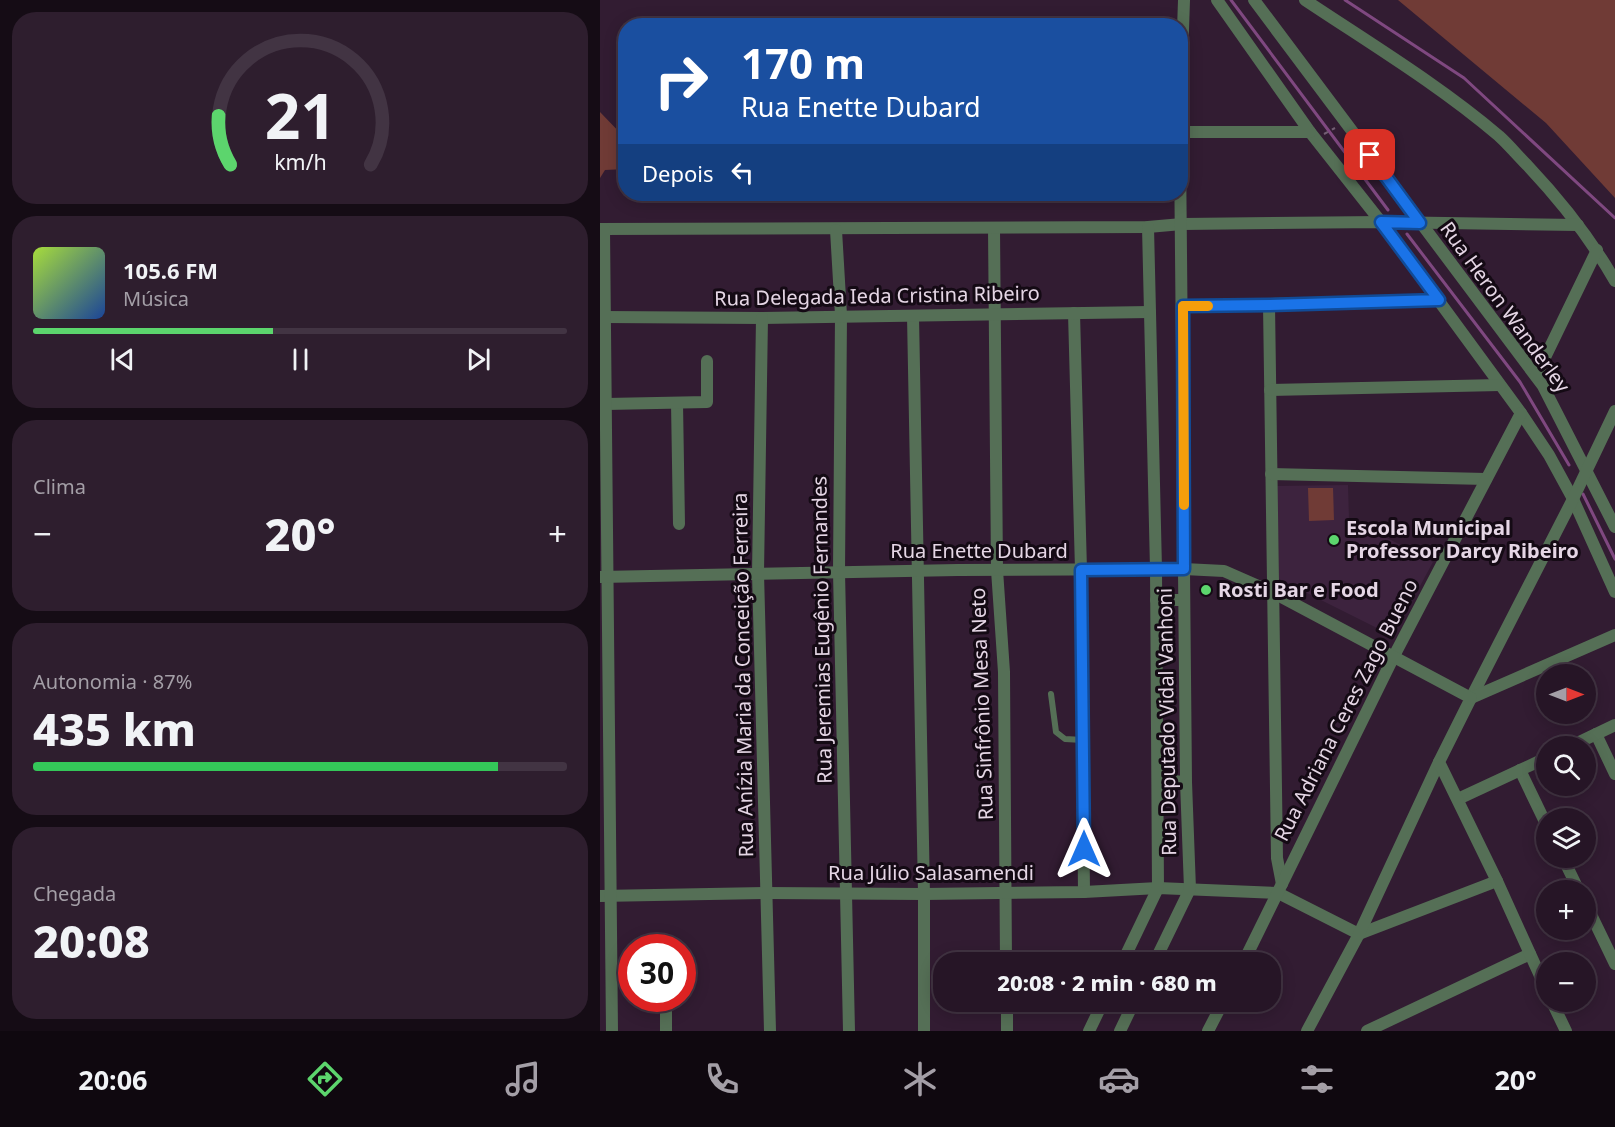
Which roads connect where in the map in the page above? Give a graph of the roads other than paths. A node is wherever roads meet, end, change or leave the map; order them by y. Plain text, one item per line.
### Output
1 (1184, 0) edge
2 (1217, 0) edge
3 (1254, 0) edge
4 (1305, 0) edge
5 (1183, 18) edge
6 (1188, 132) edge
7 (1315, 134) junction
8 (1181, 201) edge
9 (1381, 222) junction
10 (1420, 223) junction
11 (1182, 224) junction
12 (1578, 225) junction
13 (1148, 227) junction
14 (994, 228) junction
15 (602, 229) edge
16 (836, 230) junction
17 (1597, 250) junction
18 (1615, 281) edge
19 (1439, 300) junction
20 (1269, 305) junction
21 (1183, 306) junction
22 (1150, 312) junction
23 (1074, 313) junction
24 (841, 315) junction
25 (994, 315) junction
26 (913, 316) junction
27 (604, 317) junction
28 (762, 318) junction
29 (707, 361) dead end
30 (1536, 376) junction
31 (1500, 386) junction
32 (1270, 390) junction
33 (677, 403) junction
34 (606, 404) junction
35 (1615, 411) edge
36 (1521, 413) junction
37 (1605, 429) junction
38 (1615, 440) edge
39 (1586, 470) junction
40 (1271, 474) junction
41 (1486, 479) junction
42 (1573, 499) junction
43 (679, 524) dead end
44 (1615, 527) edge
45 (1156, 569) junction
46 (1184, 569) junction
47 (997, 570) junction
48 (1081, 570) junction
49 (916, 571) junction
50 (839, 572) junction
51 (758, 573) junction
52 (604, 577) edge
53 (1272, 592) junction
54 (1615, 592) edge
55 (1156, 600) junction
56 (1184, 600) junction
57 (1615, 635) edge
58 (1394, 656) junction
59 (1052, 694) dead end
60 (1471, 698) junction
61 (1615, 725) edge
62 (1596, 734) junction
63 (1592, 736) edge
64 (1083, 740) junction
65 (1439, 762) junction
66 (1536, 763) edge
67 (1520, 770) junction
68 (1615, 774) edge
69 (1158, 780) junction
70 (1186, 782) junction
71 (1458, 799) junction
72 (1538, 808) edge
73 (1497, 881) junction
74 (1158, 888) junction
75 (1280, 888) junction
76 (1190, 889) junction
77 (765, 892) junction
78 (845, 892) junction
79 (1084, 892) junction
80 (1005, 893) junction
81 (924, 894) junction
82 (606, 896) edge
83 (1596, 925) edge
84 (1359, 934) junction
85 (1006, 952) edge
86 (1127, 952) edge
87 (1159, 952) edge
88 (1248, 952) edge
89 (1530, 954) junction
90 (1615, 964) edge
91 (1536, 967) edge
92 (666, 1012) edge
93 (1006, 1012) edge
94 (1098, 1012) edge
95 (1129, 1012) edge
96 (1218, 1012) edge
97 (1557, 1012) edge
98 (612, 1031) edge
99 (666, 1031) edge
100 (770, 1031) edge
101 (849, 1031) edge
102 (924, 1031) edge
103 (1007, 1031) edge
104 (1089, 1031) edge
105 (1120, 1031) edge
106 (1209, 1031) edge
107 (1307, 1031) edge
108 (1366, 1031) edge
109 (1566, 1031) edge

1 - 5 street
2 - 7 street
3 - 10 street, Rua Heron Wanderley
4 - 12 street
6 - 7 street
7 - 9 street
8 - 11 street, Rua Deputado Vidal Vanhoni
9 - 10 street
9 - 11 street
9 - 19 street
10 - 12 street
10 - 30 street, Rua Heron Wanderley
11 - 13 street
11 - 21 street, Rua Deputado Vidal Vanhoni
12 - 17 street
13 - 14 street
13 - 22 street, Rua Deputado Vidal Vanhoni
14 - 16 street
14 - 25 street, Rua Sinfrônio Mesa Neto
15 - 16 street
15 - 27 street
16 - 24 street, Rua Jeremias Eugênio Fernandes
17 - 18 street
17 - 30 street
19 - 20 street
19 - 31 street
20 - 21 street
20 - 32 street
21 - 46 street, Rua Deputado Vidal Vanhoni
22 - 23 street, Rua Delegada Ieda Cristina Ribeiro
22 - 45 street, Rua Deputado Vidal Vanhoni
23 - 25 street, Rua Delegada Ieda Cristina Ribeiro
23 - 48 street
24 - 26 street, Rua Delegada Ieda Cristina Ribeiro
24 - 28 street, Rua Delegada Ieda Cristina Ribeiro
24 - 50 street, Rua Jeremias Eugênio Fernandes
25 - 26 street, Rua Delegada Ieda Cristina Ribeiro
25 - 47 street, Rua Sinfrônio Mesa Neto
26 - 49 street
27 - 28 street, Rua Delegada Ieda Cristina Ribeiro
27 - 34 street
28 - 51 street, Rua Anízia Maria da Conceição Ferreira
29 - 33 street
30 - 39 street, Rua Heron Wanderley
31 - 32 street
31 - 36 street
32 - 40 street
33 - 34 street
33 - 43 street
34 - 52 street
35 - 37 street
36 - 41 street, Rua Adriana Ceres Zago Bueno
36 - 42 street
37 - 38 street
37 - 39 street
39 - 42 street
39 - 44 street, Rua Heron Wanderley
40 - 41 street
40 - 53 street
41 - 58 street, Rua Adriana Ceres Zago Bueno
42 - 54 street
42 - 60 street
45 - 46 street, Rua Enette Dubard
45 - 48 street, Rua Enette Dubard
45 - 55 street, Rua Deputado Vidal Vanhoni
46 - 53 street, Rua Enette Dubard
46 - 56 street, Rua Deputado Vidal Vanhoni
47 - 48 street, Rua Enette Dubard
47 - 49 street, Rua Enette Dubard
47 - 80 street, Rua Sinfrônio Mesa Neto
48 - 64 street
49 - 50 street, Rua Enette Dubard
49 - 81 street
50 - 51 street, Rua Enette Dubard
50 - 78 street, Rua Jeremias Eugênio Fernandes
51 - 52 street, Rua Enette Dubard
51 - 77 street, Rua Anízia Maria da Conceição Ferreira
52 - 82 street
53 - 58 street, Rua Enette Dubard
53 - 75 street
55 - 56 street
55 - 69 street, Rua Deputado Vidal Vanhoni
56 - 70 street, Rua Deputado Vidal Vanhoni
57 - 60 street
58 - 60 street, Rua Enette Dubard
58 - 75 street, Rua Adriana Ceres Zago Bueno
59 - 64 lane
60 - 65 street
61 - 62 street
62 - 63 street
62 - 68 street
64 - 79 street
65 - 71 street
65 - 84 street
66 - 67 street
67 - 71 street
67 - 72 street
69 - 70 street
69 - 74 street, Rua Deputado Vidal Vanhoni
70 - 76 street, Rua Deputado Vidal Vanhoni
71 - 73 street
73 - 84 street
73 - 89 street
74 - 76 street, Rua Júlio Salasamendi
74 - 79 street, Rua Júlio Salasamendi
74 - 86 street, Rua Deputado Vidal Vanhoni
75 - 76 street, Rua Júlio Salasamendi
75 - 84 street, Rua Júlio Salasamendi
75 - 88 street, Rua Adriana Ceres Zago Bueno
76 - 87 street, Rua Deputado Vidal Vanhoni
77 - 78 street, Rua Júlio Salasamendi
77 - 82 street, Rua Júlio Salasamendi
77 - 100 street, Rua Anízia Maria da Conceição Ferreira
78 - 81 street, Rua Júlio Salasamendi
78 - 101 street, Rua Jeremias Eugênio Fernandes
79 - 80 street, Rua Júlio Salasamendi
80 - 81 street, Rua Júlio Salasamendi
80 - 85 street, Rua Sinfrônio Mesa Neto
81 - 102 street
82 - 98 street
83 - 90 street
84 - 107 street
89 - 91 street
89 - 108 street
92 - 99 street
93 - 103 street
94 - 104 street
95 - 105 street
96 - 106 street
97 - 109 street

